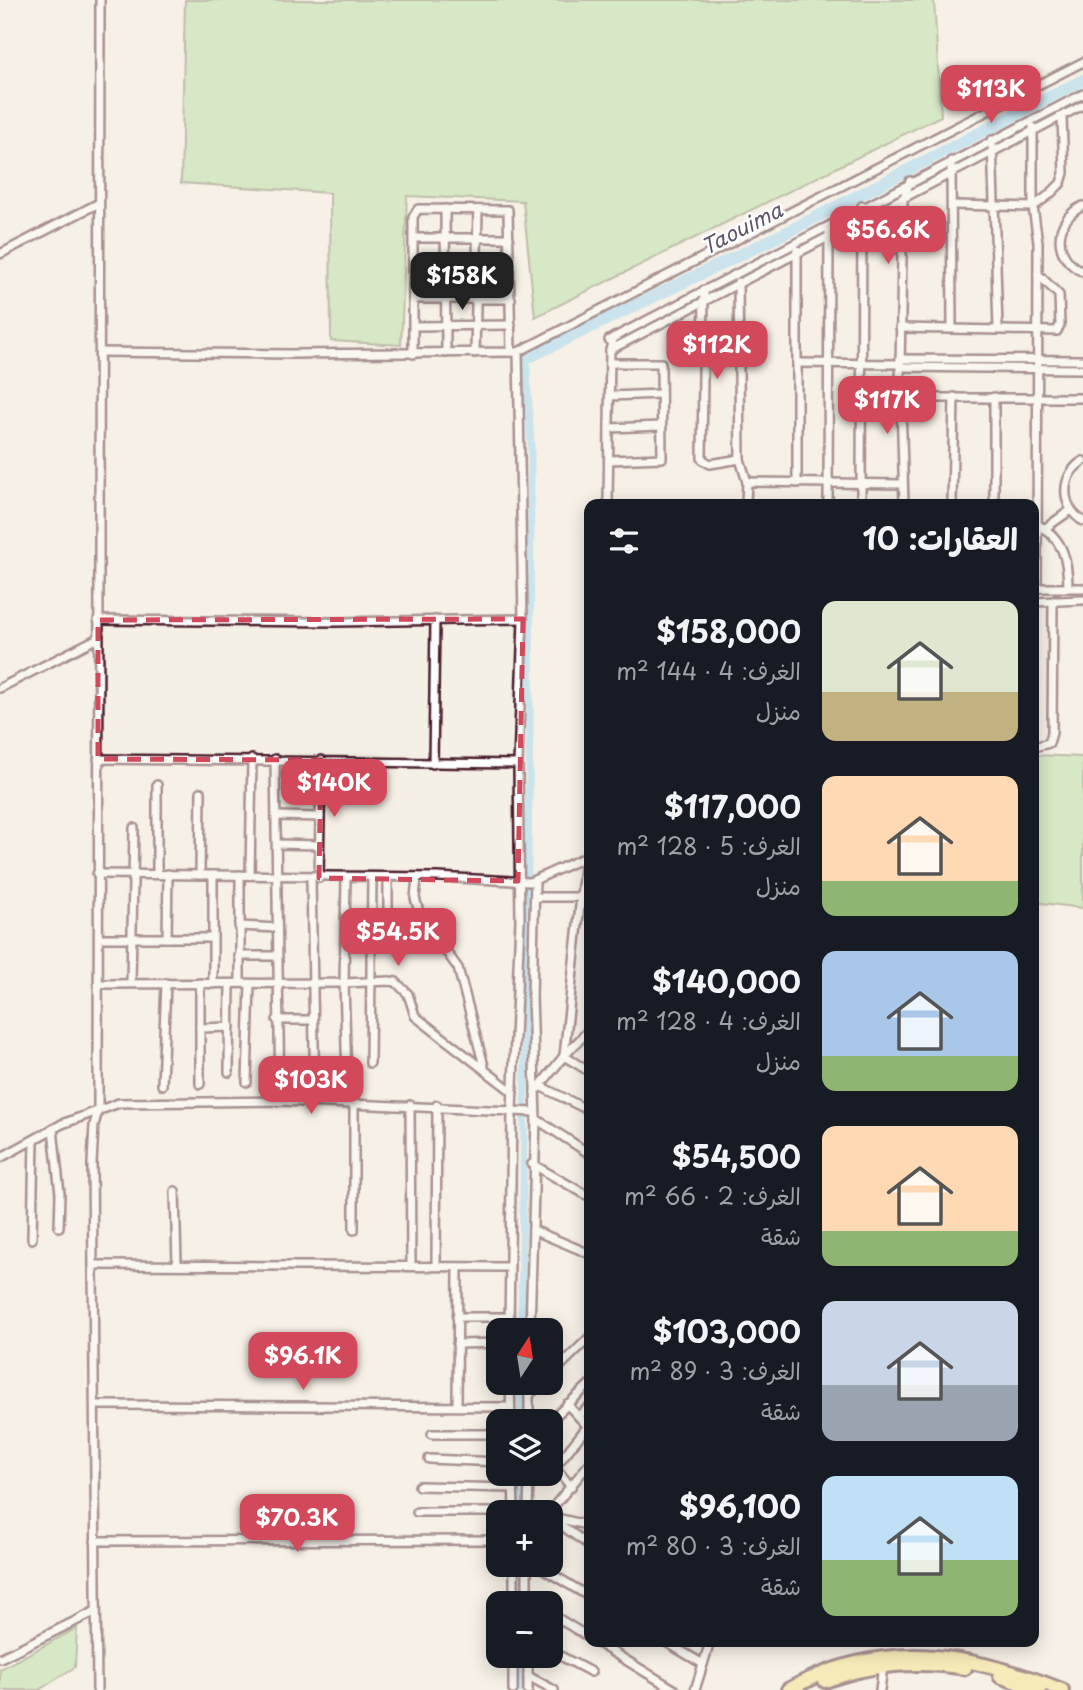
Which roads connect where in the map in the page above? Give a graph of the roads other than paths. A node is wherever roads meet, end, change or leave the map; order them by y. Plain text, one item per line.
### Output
1 (100, 0) edge
2 (1083, 62) edge
3 (1083, 94) edge
4 (1083, 105) edge
5 (1062, 117) junction
6 (1033, 119) junction
7 (1034, 131) junction
8 (992, 140) junction
9 (991, 155) junction
10 (951, 161) junction
11 (950, 174) junction
12 (910, 181) junction
13 (903, 200) junction
14 (99, 203) junction
15 (953, 205) junction
16 (996, 205) junction
17 (862, 206) junction
18 (1083, 206) edge
19 (1033, 207) junction
20 (445, 209) junction
21 (478, 210) junction
22 (863, 219) junction
23 (830, 224) junction
24 (830, 235) junction
25 (414, 238) junction
26 (446, 238) junction
27 (509, 238) junction
28 (476, 239) junction
29 (797, 242) junction
30 (797, 253) junction
31 (0, 254) edge
32 (414, 265) junction
33 (446, 266) junction
34 (509, 266) junction
35 (476, 267) junction
36 (1083, 272) edge
37 (738, 273) junction
38 (1038, 274) junction
39 (739, 286) junction
40 (704, 290) junction
41 (446, 298) junction
42 (475, 298) junction
43 (414, 299) junction
44 (511, 299) junction
45 (704, 304) junction
46 (474, 324) junction
47 (445, 325) junction
48 (511, 325) junction
49 (414, 326) junction
50 (900, 328) junction
51 (952, 328) junction
52 (998, 328) junction
53 (1038, 329) junction
54 (610, 350) junction
55 (100, 352) junction
56 (514, 352) junction
57 (446, 353) junction
58 (413, 354) junction
59 (475, 354) junction
60 (1083, 360) edge
61 (739, 361) junction
62 (1038, 361) junction
63 (703, 362) junction
64 (610, 363) junction
65 (797, 363) junction
66 (861, 363) junction
67 (900, 363) junction
68 (829, 364) junction
69 (1083, 369) edge
70 (1037, 370) junction
71 (661, 394) junction
72 (610, 396) junction
73 (954, 397) junction
74 (994, 397) junction
75 (1037, 397) junction
76 (900, 398) junction
77 (1083, 398) edge
78 (661, 426) junction
79 (609, 428) junction
80 (740, 459) junction
81 (609, 460) junction
82 (1083, 461) edge
83 (747, 482) junction
84 (797, 484) junction
85 (829, 484) junction
86 (861, 484) junction
87 (903, 484) junction
88 (608, 499) edge
89 (746, 499) edge
90 (828, 499) edge
91 (861, 499) edge
92 (904, 499) edge
93 (952, 499) edge
94 (994, 499) edge
95 (1035, 499) edge
96 (1071, 510) junction
97 (1083, 521) edge
98 (1039, 526) edge
99 (1044, 529) junction
100 (1083, 587) edge
101 (1039, 588) edge
102 (1068, 588) junction
103 (1083, 600) edge
104 (1053, 601) junction
105 (1039, 602) edge
106 (523, 619) junction
107 (98, 620) junction
108 (435, 620) junction
109 (98, 638) junction
110 (0, 688) edge
111 (1039, 746) edge
112 (98, 759) junction
113 (253, 759) junction
114 (275, 759) junction
115 (321, 760) junction
116 (433, 764) junction
117 (518, 764) junction
118 (157, 785) dead end
119 (201, 792) dead end
120 (277, 816) junction
121 (320, 817) junction
122 (134, 828) dead end
123 (277, 844) junction
124 (319, 845) junction
125 (584, 858) edge
126 (133, 873) junction
127 (97, 874) junction
128 (157, 874) junction
129 (168, 874) junction
130 (584, 874) edge
131 (200, 875) junction
132 (213, 875) junction
133 (240, 875) junction
134 (250, 875) junction
135 (277, 876) junction
136 (417, 877) junction
137 (315, 878) junction
138 (346, 878) junction
139 (372, 878) junction
140 (388, 878) junction
141 (519, 881) junction
142 (533, 881) junction
143 (580, 896) junction
144 (584, 896) edge
145 (535, 897) junction
146 (239, 926) junction
147 (277, 928) junction
148 (388, 932) dead end
149 (132, 938) junction
150 (167, 938) junction
151 (212, 938) junction
152 (99, 939) junction
153 (239, 956) junction
154 (277, 956) junction
155 (312, 981) junction
156 (371, 981) junction
157 (276, 982) junction
158 (131, 983) junction
159 (166, 983) junction
160 (200, 983) junction
161 (240, 983) junction
162 (344, 983) junction
163 (99, 984) junction
164 (213, 984) junction
165 (230, 984) junction
166 (250, 984) junction
167 (277, 1020) junction
168 (313, 1020) junction
169 (230, 1027) junction
170 (200, 1028) junction
171 (584, 1035) edge
172 (564, 1056) junction
173 (370, 1063) dead end
174 (484, 1067) junction
175 (584, 1068) edge
176 (229, 1072) dead end
177 (347, 1078) dead end
178 (247, 1082) dead end
179 (200, 1084) dead end
180 (162, 1085) dead end
181 (541, 1086) junction
182 (513, 1092) junction
183 (535, 1092) junction
184 (280, 1101) junction
185 (315, 1102) junction
186 (354, 1103) junction
187 (410, 1105) junction
188 (437, 1105) junction
189 (584, 1108) edge
190 (516, 1110) junction
191 (98, 1111) junction
192 (533, 1114) junction
193 (53, 1129) junction
194 (34, 1140) junction
195 (584, 1150) edge
196 (0, 1158) edge
197 (532, 1164) junction
198 (175, 1191) dead end
199 (584, 1194) edge
200 (58, 1227) dead end
201 (354, 1230) dead end
202 (533, 1230) junction
203 (32, 1239) dead end
204 (584, 1251) edge
205 (177, 1264) junction
206 (94, 1265) junction
207 (411, 1265) junction
208 (436, 1266) junction
209 (509, 1266) junction
210 (458, 1267) junction
211 (457, 1317) junction
212 (510, 1317) joint
213 (530, 1318) edge
214 (486, 1343) edge
215 (584, 1343) edge
216 (457, 1344) junction
217 (564, 1362) edge
218 (584, 1389) edge
219 (510, 1395) edge
220 (529, 1395) edge
221 (568, 1404) junction
222 (95, 1405) junction
223 (457, 1405) junction
224 (510, 1407) joint
225 (529, 1409) edge
226 (563, 1409) edge
227 (584, 1411) edge
228 (579, 1416) junction
229 (584, 1422) edge
230 (432, 1434) dead end
231 (486, 1434) edge
232 (584, 1434) edge
233 (429, 1459) dead end
234 (486, 1461) edge
235 (584, 1471) edge
236 (419, 1486) dead end
237 (571, 1487) junction
238 (514, 1488) joint
239 (514, 1500) edge
240 (562, 1500) edge
241 (417, 1512) dead end
242 (486, 1512) edge
243 (563, 1518) edge
244 (584, 1524) edge
245 (563, 1525) edge
246 (486, 1540) edge
247 (95, 1541) junction
248 (584, 1541) edge
249 (557, 1577) edge
250 (584, 1593) edge
251 (96, 1611) junction
252 (563, 1621) edge
253 (584, 1634) edge
254 (604, 1647) edge
255 (674, 1647) edge
256 (708, 1647) edge
257 (563, 1657) edge
258 (0, 1658) edge
259 (703, 1664) junction
260 (883, 1666) junction
261 (513, 1668) edge
262 (528, 1668) edge
263 (592, 1672) dead end
264 (528, 1676) junction
265 (97, 1690) edge
266 (513, 1690) edge
267 (528, 1690) edge
268 (554, 1690) edge
269 (675, 1690) edge
270 (695, 1690) edge
271 (788, 1690) edge
272 (805, 1690) edge
273 (880, 1690) edge
274 (1040, 1690) edge
275 (1062, 1690) edge

1 - 14 street
2 - 56 street
3 - 6 street
4 - 5 street
5 - 7 street
5 - 19 street
6 - 7 street
6 - 8 street
7 - 9 street
7 - 19 street
8 - 9 street
8 - 10 street
9 - 11 street
9 - 16 street
10 - 11 street
10 - 12 street
11 - 13 street
11 - 15 street
12 - 13 street
12 - 17 street
13 - 22 street
13 - 50 street
14 - 31 street
14 - 55 street
15 - 16 street
15 - 51 street
16 - 19 street
16 - 52 street
17 - 22 street
17 - 23 street
18 - 36 street
19 - 38 street
20 - 21 street
20 - 25 street
20 - 26 street
21 - 27 street
21 - 28 street
22 - 24 street
22 - 66 street
23 - 24 street
23 - 29 street
24 - 30 street
24 - 68 street
25 - 26 street
25 - 32 street
26 - 28 street
26 - 33 street
27 - 28 street
27 - 34 street
28 - 35 street
29 - 30 street
29 - 37 street
30 - 39 street
30 - 65 street
32 - 33 street
32 - 43 street
33 - 35 street
33 - 41 street
34 - 35 street
34 - 44 street
35 - 42 street
37 - 39 street
37 - 40 street
38 - 53 street
38 - 53 street
39 - 45 street
39 - 61 street
40 - 45 street
40 - 54 street
41 - 42 street
41 - 43 street
41 - 47 street
42 - 44 street
42 - 46 street
43 - 49 street
44 - 48 street
45 - 54 street
45 - 63 street
46 - 47 street
46 - 48 street
46 - 59 street
47 - 49 street
47 - 57 street
48 - 56 street
49 - 58 street
50 - 51 street
50 - 67 street
51 - 52 street
52 - 53 street
53 - 62 street
54 - 64 street
55 - 58 street
55 - 107 street
56 - 59 street
56 - 106 street
57 - 58 street
57 - 59 street
60 - 62 street
61 - 63 street
61 - 80 street
62 - 67 street
62 - 70 street
63 - 80 street
64 - 71 street
64 - 72 street
65 - 68 street
65 - 84 street
66 - 67 street
66 - 68 street
66 - 86 street
67 - 70 street
67 - 76 street
68 - 85 street
69 - 70 street
70 - 75 street
71 - 72 street
71 - 78 street
72 - 79 street
73 - 74 street
73 - 76 street
73 - 93 street
74 - 75 street
74 - 94 street
75 - 77 street
75 - 95 street
76 - 87 street
78 - 79 street
78 - 81 street
79 - 81 street
80 - 83 street
81 - 88 street
82 - 96 street
83 - 84 street
83 - 89 street
84 - 85 street
85 - 86 street
85 - 90 street
86 - 87 street
86 - 91 street
87 - 92 street
96 - 97 street
96 - 99 street
98 - 99 street
99 - 102 street
100 - 102 street
101 - 102 street
103 - 104 street
104 - 105 street
104 - 111 street
106 - 108 street
106 - 117 street
107 - 108 street
107 - 109 street
108 - 116 street
109 - 110 street
109 - 112 street
112 - 113 street
112 - 127 street
113 - 114 street
113 - 134 street
114 - 115 street
114 - 120 street
115 - 116 street
115 - 121 street
116 - 117 street
117 - 141 street
118 - 128 street
119 - 131 street
120 - 121 street
120 - 123 street
121 - 124 street
122 - 126 street
123 - 124 street
123 - 135 street
124 - 137 street
125 - 142 street
126 - 127 street
126 - 128 street
126 - 149 street
127 - 152 street
128 - 129 street
129 - 131 street
129 - 150 street
130 - 143 street
131 - 132 street
132 - 133 street
132 - 151 street
133 - 134 street
133 - 146 street
134 - 135 street
135 - 137 street
135 - 147 street
136 - 140 street
136 - 141 street
136 - 174 street
137 - 138 street
137 - 155 street
138 - 139 street
138 - 162 street
139 - 140 street
139 - 156 street
140 - 148 street
141 - 142 street
141 - 182 street
142 - 145 street
143 - 144 street
143 - 145 street
143 - 172 street
145 - 183 street
146 - 147 street
146 - 153 street
147 - 154 street
149 - 150 street
149 - 152 street
149 - 158 street
150 - 151 street
151 - 164 street
152 - 163 street
153 - 154 street
153 - 161 street
154 - 157 street
155 - 157 street
155 - 162 street
155 - 168 street
156 - 162 street
156 - 173 street
156 - 174 street
157 - 166 street
157 - 167 street
158 - 159 street
158 - 163 street
159 - 160 street
159 - 180 street
160 - 164 street
160 - 170 street
161 - 165 street
161 - 166 street
162 - 177 street
163 - 191 street
164 - 165 street
165 - 169 street
166 - 178 street
167 - 168 street
167 - 184 street
168 - 185 street
169 - 170 street
169 - 176 street
170 - 179 street
171 - 172 street
172 - 175 street
172 - 181 street
174 - 182 street
181 - 183 street
181 - 189 street
182 - 190 street
183 - 192 street
184 - 185 street
184 - 191 street
185 - 186 street
186 - 187 street
186 - 201 street
187 - 188 street
187 - 207 street
188 - 190 street
188 - 208 street
190 - 192 street
190 - 209 street
191 - 193 street
191 - 206 street
192 - 195 street
192 - 197 street
193 - 194 street
193 - 200 street
194 - 196 street
194 - 203 street
197 - 199 street
197 - 202 street
198 - 205 street
202 - 204 street
202 - 213 street
205 - 206 street
205 - 207 street
206 - 222 street
207 - 208 street
208 - 210 street
209 - 210 street
209 - 212 street
210 - 211 street
211 - 212 street
211 - 216 street
214 - 216 street
215 - 217 street
216 - 223 street
218 - 221 street
219 - 224 street
220 - 225 street
221 - 226 street
221 - 228 street
222 - 223 street
222 - 247 street
223 - 224 street
227 - 228 street
228 - 229 street
230 - 231 street
232 - 237 street
233 - 234 street
235 - 237 street
236 - 238 street
237 - 240 street
238 - 239 street
241 - 242 street
243 - 244 street
245 - 248 street
246 - 247 street
247 - 251 street
249 - 250 street
251 - 258 street
251 - 265 street
252 - 253 street
254 - 269 street
255 - 259 street
256 - 259 street
257 - 263 street
259 - 270 street
260 - 272 highway
260 - 273 street
260 - 274 highway
261 - 266 street
262 - 264 street
264 - 267 street
264 - 268 street
271 - 275 highway

